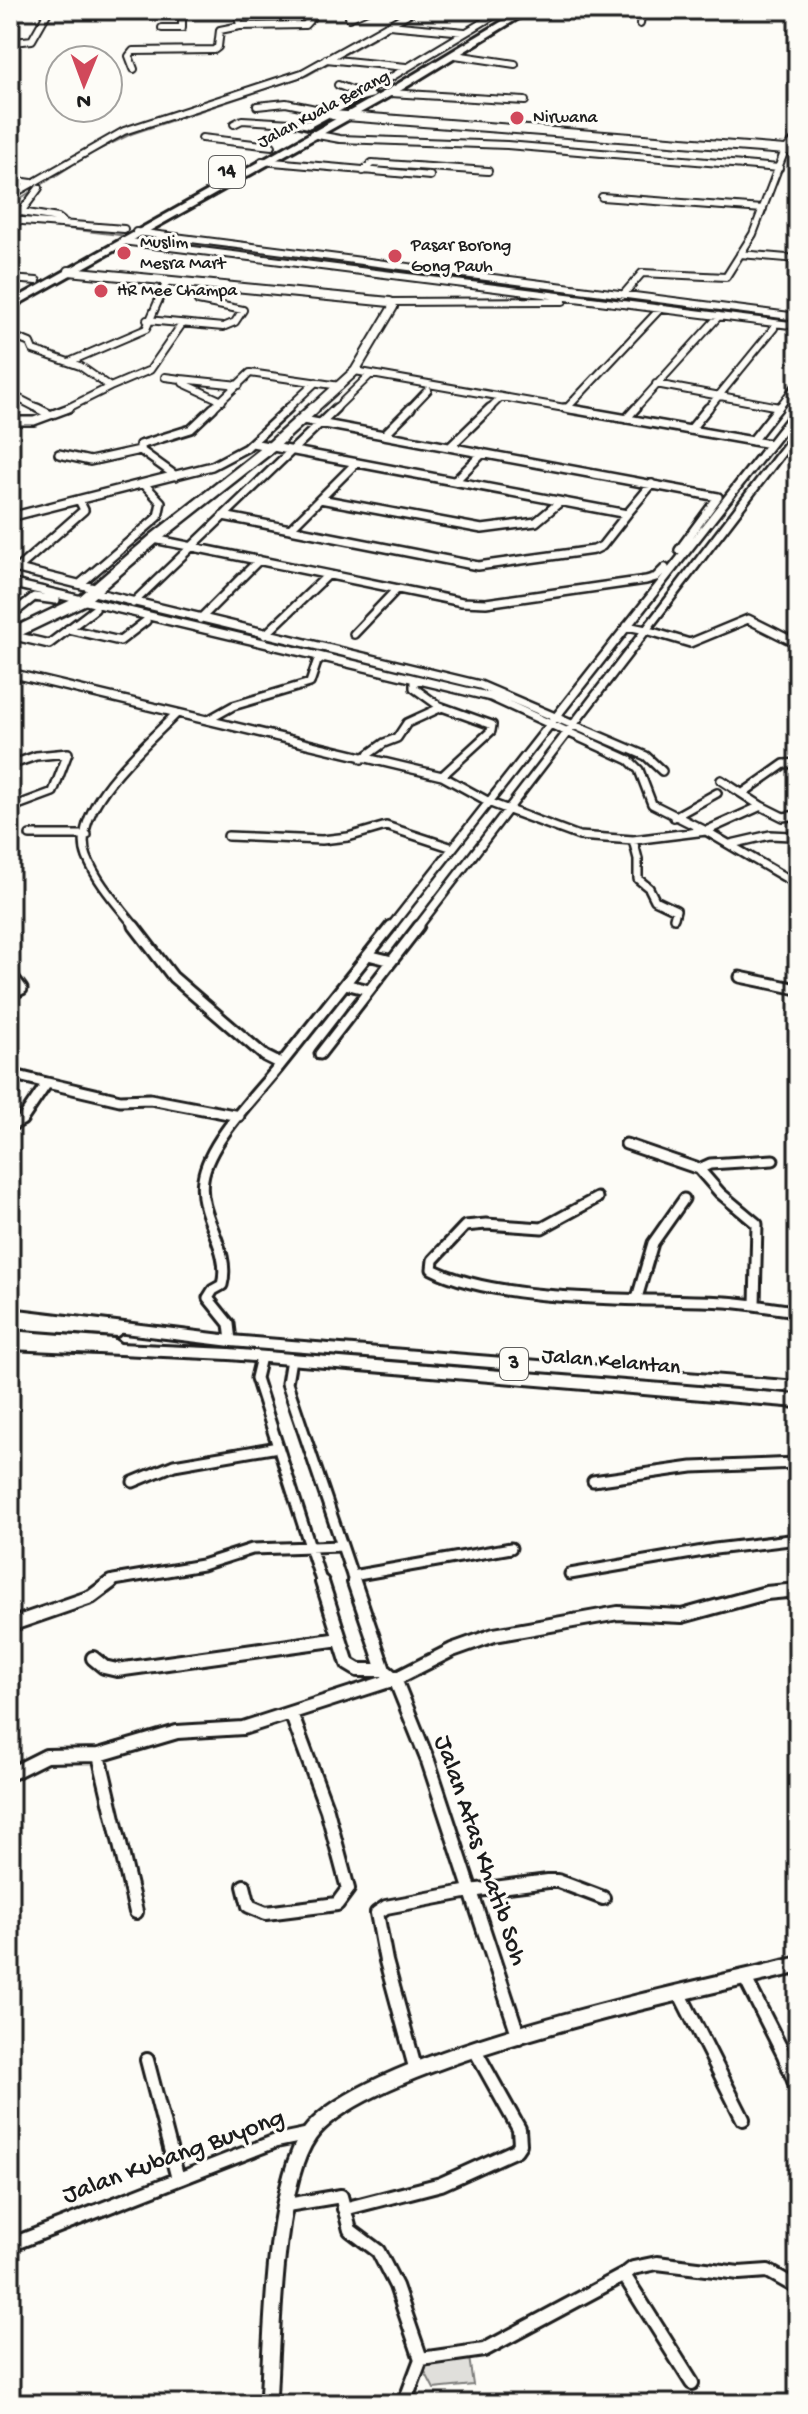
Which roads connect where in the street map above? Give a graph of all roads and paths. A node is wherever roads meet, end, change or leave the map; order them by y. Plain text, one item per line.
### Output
1 (49, 10) edge
2 (161, 10) edge
3 (230, 10) edge
4 (237, 10) edge
5 (367, 10) edge
6 (415, 10) edge
7 (503, 10) edge
8 (511, 10) edge
9 (527, 10) edge
10 (604, 10) edge
11 (182, 12) junction
12 (315, 14) dead end
13 (349, 18) dead end
14 (640, 24) dead end
15 (394, 25) junction
16 (240, 26) junction
17 (162, 28) dead end
18 (471, 32) junction
19 (10, 50) edge
20 (455, 55) junction
21 (429, 59) junction
22 (332, 61) junction
23 (515, 64) dead end
24 (407, 67) junction
25 (134, 69) dead end
26 (338, 85) dead end
27 (390, 93) junction
28 (365, 98) junction
29 (525, 101) dead end
30 (257, 106) dead end
31 (339, 115) junction
32 (374, 117) junction
33 (234, 124) dead end
34 (311, 129) junction
35 (298, 133) junction
36 (798, 137) edge
37 (202, 138) dead end
38 (272, 146) junction
39 (785, 150) junction
40 (798, 151) edge
41 (262, 161) junction
42 (779, 168) junction
43 (363, 171) junction
44 (488, 171) dead end
45 (430, 176) dead end
46 (10, 180) edge
47 (32, 186) junction
48 (10, 196) edge
49 (602, 197) dead end
50 (763, 209) junction
51 (10, 220) edge
52 (61, 223) junction
53 (125, 235) junction
54 (740, 254) junction
55 (798, 259) edge
56 (318, 261) junction
57 (69, 271) junction
58 (10, 279) edge
59 (37, 281) junction
60 (167, 281) junction
61 (622, 296) junction
62 (10, 298) edge
63 (198, 301) dead end
64 (390, 302) junction
65 (10, 306) edge
66 (659, 310) junction
67 (798, 317) edge
68 (716, 318) junction
69 (147, 320) junction
70 (182, 324) junction
71 (774, 328) junction
72 (798, 328) edge
73 (10, 335) edge
74 (69, 362) junction
75 (355, 371) junction
76 (371, 374) junction
77 (165, 377) dead end
78 (181, 379) junction
79 (316, 382) junction
80 (798, 383) edge
81 (656, 384) junction
82 (239, 385) junction
83 (340, 386) junction
84 (110, 387) junction
85 (428, 390) dead end
86 (10, 394) edge
87 (718, 395) junction
88 (501, 397) junction
89 (222, 401) junction
90 (779, 407) junction
91 (567, 408) junction
92 (798, 409) edge
93 (49, 414) junction
94 (626, 419) junction
95 (303, 420) junction
96 (10, 421) edge
97 (320, 423) junction
98 (690, 430) junction
99 (798, 431) edge
100 (384, 435) junction
101 (752, 441) junction
102 (252, 443) junction
103 (770, 444) junction
104 (271, 447) junction
105 (450, 447) junction
106 (140, 450) junction
107 (292, 451) junction
108 (483, 453) junction
109 (59, 454) dead end
110 (356, 463) junction
111 (176, 476) junction
112 (455, 481) junction
113 (144, 484) junction
114 (652, 484) junction
115 (320, 499) junction
116 (79, 500) junction
117 (560, 502) junction
118 (718, 505) junction
119 (627, 514) junction
120 (223, 516) junction
121 (10, 517) edge
122 (290, 529) junction
123 (154, 539) junction
124 (190, 547) junction
125 (259, 560) junction
126 (14, 568) edge
127 (328, 575) junction
128 (10, 583) edge
129 (80, 584) junction
130 (96, 590) junction
131 (396, 590) junction
132 (80, 602) junction
133 (133, 603) junction
134 (95, 609) junction
135 (10, 616) edge
136 (200, 619) junction
137 (627, 626) junction
138 (68, 629) junction
139 (646, 630) junction
140 (354, 634) dead end
141 (10, 635) edge
142 (265, 635) junction
143 (798, 644) edge
144 (323, 658) junction
145 (10, 673) edge
146 (409, 674) junction
147 (442, 707) junction
148 (177, 713) junction
149 (208, 720) junction
150 (554, 720) junction
151 (569, 727) junction
152 (362, 759) junction
153 (644, 762) junction
154 (798, 763) edge
155 (10, 765) edge
156 (662, 771) dead end
157 (442, 776) junction
158 (721, 780) dead end
159 (717, 793) dead end
160 (743, 793) junction
161 (491, 803) junction
162 (761, 806) junction
163 (10, 808) edge
164 (508, 810) junction
165 (798, 815) edge
166 (674, 817) junction
167 (706, 831) junction
168 (30, 835) dead end
169 (87, 835) junction
170 (228, 836) dead end
171 (791, 836) dead end
172 (633, 840) junction
173 (731, 844) junction
174 (453, 848) junction
175 (798, 885) edge
176 (674, 918) dead end
177 (368, 955) junction
178 (392, 961) junction
179 (10, 973) edge
180 (740, 977) dead end
181 (345, 984) junction
182 (798, 989) edge
183 (369, 990) junction
184 (10, 995) edge
185 (320, 1054) dead end
186 (281, 1064) junction
187 (10, 1074) edge
188 (47, 1083) junction
189 (239, 1116) junction
190 (10, 1126) edge
191 (626, 1144) dead end
192 (773, 1160) dead end
193 (699, 1169) junction
194 (597, 1198) dead end
195 (684, 1199) dead end
196 (637, 1298) junction
197 (755, 1304) junction
198 (798, 1311) edge
199 (10, 1314) edge
200 (10, 1323) edge
201 (10, 1336) edge
202 (10, 1344) edge
203 (230, 1347) junction
204 (261, 1357) junction
205 (291, 1359) junction
206 (798, 1387) edge
207 (798, 1401) edge
208 (278, 1447) junction
209 (798, 1463) edge
210 (593, 1481) dead end
211 (133, 1482) dead end
212 (798, 1539) edge
213 (342, 1546) junction
214 (511, 1548) dead end
215 (311, 1549) junction
216 (570, 1574) dead end
217 (352, 1576) junction
218 (798, 1590) edge
219 (10, 1625) edge
220 (340, 1639) junction
221 (93, 1658) dead end
222 (384, 1670) junction
223 (395, 1679) junction
224 (291, 1713) junction
225 (99, 1755) junction
226 (10, 1774) edge
227 (244, 1886) dead end
228 (470, 1891) junction
229 (603, 1898) dead end
230 (136, 1912) dead end
231 (798, 1965) edge
232 (745, 1978) junction
233 (680, 1994) junction
234 (519, 2037) junction
235 (475, 2050) junction
236 (147, 2060) dead end
237 (416, 2071) junction
238 (798, 2091) edge
239 (743, 2119) dead end
240 (310, 2134) junction
241 (178, 2179) junction
242 (287, 2205) junction
243 (344, 2209) junction
244 (10, 2245) edge
245 (624, 2275) junction
246 (798, 2288) edge
247 (421, 2359) junction
248 (692, 2383) dead end
249 (268, 2404) edge
250 (404, 2404) edge

1 - 19 street
2 - 11 street
3 - 11 street
4 - 16 street
5 - 13 street
6 - 15 street
7 - 18 street
8 - 18 highway, Jalan Kuala Berang / 14
9 - 20 highway, Jalan Kuala Berang / 14
10 - 14 street
11 - 17 street
12 - 16 street
15 - 18 street
15 - 22 street
16 - 25 street
18 - 21 highway, Jalan Kuala Berang / 14
20 - 23 street
20 - 27 highway, Jalan Kuala Berang / 14
21 - 24 street
21 - 28 highway, Jalan Kuala Berang / 14
22 - 24 street
22 - 47 street
24 - 28 street
26 - 28 street
27 - 28 highway, Jalan Kuala Berang / 14
27 - 29 street
28 - 31 highway, Jalan Kuala Berang / 14
28 - 31 highway, Jalan Kuala Berang / 14
28 - 32 highway
30 - 31 street
31 - 32 highway
31 - 32 street
31 - 34 highway, Jalan Kuala Berang / 14
31 - 35 highway, Jalan Kuala Berang / 14
32 - 39 street
33 - 34 street
34 - 35 highway, Jalan Kuala Berang / 14
34 - 41 highway, Jalan Kuala Berang / 14
34 - 42 street
35 - 38 highway, Jalan Kuala Berang / 14
36 - 39 street
37 - 38 street
38 - 53 highway, Jalan Kuala Berang / 14
39 - 40 street
39 - 42 street
41 - 43 street
41 - 53 highway, Jalan Kuala Berang / 14
42 - 50 street
43 - 44 street
43 - 45 street
46 - 47 street
47 - 48 street
47 - 52 street
49 - 50 street
50 - 54 street
51 - 52 street
52 - 53 street
53 - 56 street
53 - 56 street
53 - 57 highway, Jalan Kuala Berang / 14
53 - 59 highway, Jalan Kuala Berang / 14
54 - 55 street
54 - 61 street
56 - 61 street
56 - 66 street
57 - 60 street
57 - 65 highway, Jalan Kuala Berang / 14
58 - 59 street
59 - 62 highway, Jalan Kuala Berang / 14
60 - 64 street
60 - 69 street
61 - 67 street
63 - 70 street
64 - 66 street
64 - 75 street
66 - 68 street
66 - 91 street
68 - 71 street
68 - 72 street
68 - 81 street
69 - 70 street
69 - 74 street
70 - 84 street
71 - 72 street
71 - 87 street
73 - 74 street
74 - 84 street
75 - 76 street
75 - 83 street
76 - 88 street
76 - 97 street
77 - 78 street
78 - 82 street
78 - 89 street
79 - 82 street
79 - 83 street
79 - 102 street
80 - 90 street
81 - 87 street
81 - 94 street
82 - 89 street
83 - 95 street
84 - 93 street
85 - 100 street
86 - 93 street
87 - 90 street
87 - 98 street
88 - 91 street
88 - 105 street
89 - 106 street
90 - 101 street
91 - 94 street
92 - 103 street
93 - 96 street
94 - 98 street
95 - 97 street
95 - 104 street
97 - 100 street
97 - 107 street
98 - 101 street
99 - 139 street
100 - 105 street
101 - 103 street
102 - 104 street
102 - 111 street
103 - 118 street
104 - 107 street
104 - 123 street
105 - 108 street
106 - 109 street
106 - 111 street
107 - 110 street
107 - 120 street
108 - 112 street
108 - 114 street
110 - 112 street
110 - 115 street
111 - 113 street
112 - 117 street
113 - 116 street
113 - 129 street
114 - 118 street
114 - 119 street
115 - 117 street
115 - 122 street
116 - 121 street
116 - 126 street
117 - 119 street
118 - 131 street
118 - 137 street
119 - 122 street
120 - 122 street
120 - 124 street
123 - 124 street
123 - 130 street
124 - 125 street
124 - 133 street
125 - 127 street
125 - 136 street
126 - 129 street
127 - 131 street
127 - 142 street
128 - 132 street
129 - 130 street
130 - 132 street
130 - 133 street
131 - 140 street
132 - 134 street
132 - 135 street
132 - 141 street
132 - 144 street
133 - 136 street
134 - 138 street
134 - 138 street
136 - 142 street
137 - 139 street
137 - 150 street
138 - 141 street
139 - 143 street
139 - 151 street
142 - 146 street
144 - 146 street
144 - 149 street
145 - 148 street
146 - 147 street
146 - 150 street
147 - 152 street
147 - 157 street
148 - 149 street
148 - 169 street
149 - 152 street
150 - 151 street
150 - 161 street
151 - 153 street
151 - 153 street
151 - 164 street
152 - 157 street
153 - 156 street
153 - 166 street
154 - 160 street
155 - 163 street
157 - 161 street
158 - 160 street
159 - 166 street
160 - 162 street
161 - 164 street
161 - 174 street
162 - 165 street
162 - 167 street
164 - 172 street
164 - 178 street
166 - 167 street
167 - 172 street
167 - 173 street
168 - 169 street
169 - 186 street
170 - 174 street
171 - 173 street
172 - 176 street
173 - 175 street
174 - 177 street
177 - 178 street
177 - 181 street
178 - 183 street
179 - 184 street
180 - 182 street
181 - 183 street
181 - 186 street
183 - 185 street
186 - 189 street
187 - 188 street
188 - 189 street
188 - 190 street
189 - 203 street
191 - 193 street
192 - 193 street
193 - 197 street
194 - 196 street
195 - 196 street
196 - 197 street
197 - 198 street
199 - 203 highway, Jalan Kelantan / 3
200 - 203 main road, Jalan Kelantan / 3
201 - 203 main road, Jalan Kelantan / 3
202 - 203 highway, Jalan Kelantan / 3
203 - 204 highway, Jalan Kelantan / 3
203 - 206 highway, Jalan Kelantan / 3
204 - 205 highway, Jalan Kelantan / 3
204 - 208 street
205 - 207 highway, Jalan Kelantan / 3
205 - 213 street
208 - 211 street
208 - 215 street
209 - 210 street
212 - 216 street
213 - 215 street
213 - 217 street
214 - 217 street
215 - 219 street
215 - 220 street
217 - 222 street
218 - 223 street
220 - 221 street
220 - 222 street
222 - 223 street
223 - 224 street
223 - 228 street, Jalan Atas Khatib Soh
224 - 225 street
224 - 227 street
225 - 226 street
225 - 230 street
228 - 229 street
228 - 234 street, Jalan Atas Khatib Soh
228 - 237 street
231 - 232 street
232 - 233 street
232 - 238 street
233 - 234 street
233 - 239 street
234 - 235 street
235 - 237 street
235 - 243 street
236 - 241 street
237 - 240 street
240 - 241 street, Jalan Kubang Buyong
240 - 242 street
241 - 244 street, Jalan Kubang Buyong
242 - 243 street
242 - 249 street
243 - 247 street
245 - 246 street
245 - 247 street
245 - 248 street
247 - 250 street

